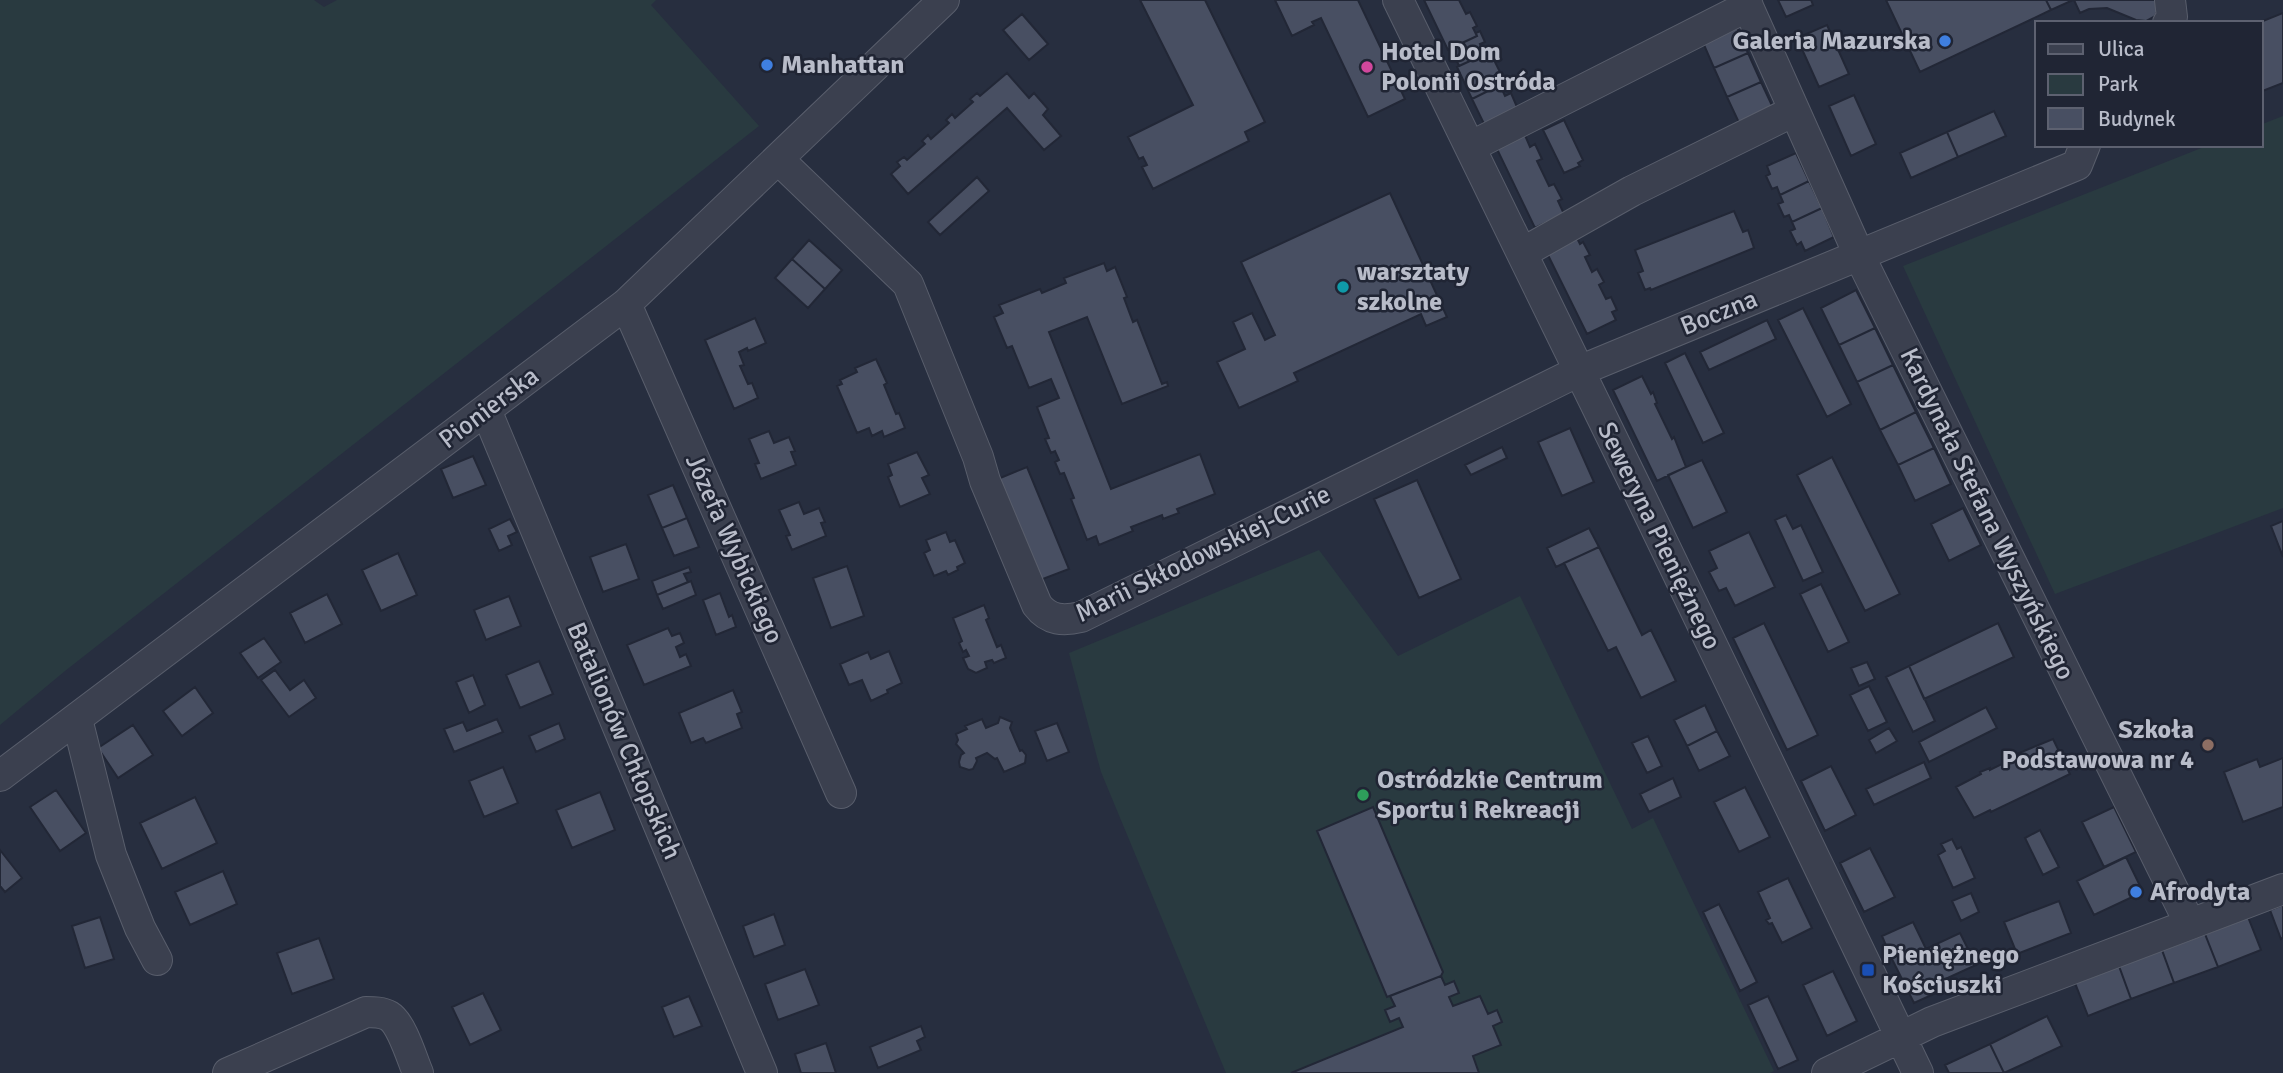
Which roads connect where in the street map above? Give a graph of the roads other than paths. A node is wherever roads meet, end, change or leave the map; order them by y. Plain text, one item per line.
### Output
1 (944, 0) edge
2 (1398, 0) edge
3 (2169, 0) edge
4 (1746, 3) edge
5 (2169, 21) edge
6 (1794, 111) junction
7 (1470, 147) junction
8 (2084, 147) edge
9 (778, 159) junction
10 (1522, 253) junction
11 (1858, 255) junction
12 (626, 304) junction
13 (1579, 371) junction
14 (486, 410) junction
15 (77, 719) junction
16 (0, 776) edge
17 (841, 793) dead end
18 (2283, 889) edge
19 (2190, 924) junction
20 (156, 960) dead end
21 (1901, 1037) junction
22 (228, 1073) edge
23 (418, 1073) edge
24 (762, 1073) edge
25 (1827, 1073) edge
26 (1918, 1073) edge

1 - 9 street, Pionierska
2 - 7 street, Seweryna Pieniężnego
3 - 5 street
4 - 6 street, Kardynała Stefana Wyszyńskiego
4 - 7 street
6 - 10 street
6 - 11 street, Kardynała Stefana Wyszyńskiego
7 - 10 street, Seweryna Pieniężnego
8 - 11 street
9 - 12 street, Pionierska
9 - 13 street, Marii Skłodowskiej-Curie
10 - 13 street, Seweryna Pieniężnego
11 - 13 street, Boczna
11 - 19 street, Kardynała Stefana Wyszyńskiego
12 - 14 street, Pionierska
12 - 17 street, Józefa Wybickiego
13 - 21 street, Seweryna Pieniężnego
14 - 15 street, Pionierska
14 - 24 street, Batalionów Chłopskich
15 - 16 street, Pionierska
15 - 20 street
18 - 19 street
19 - 21 street
21 - 25 street
21 - 26 street, Seweryna Pieniężnego
22 - 23 street

